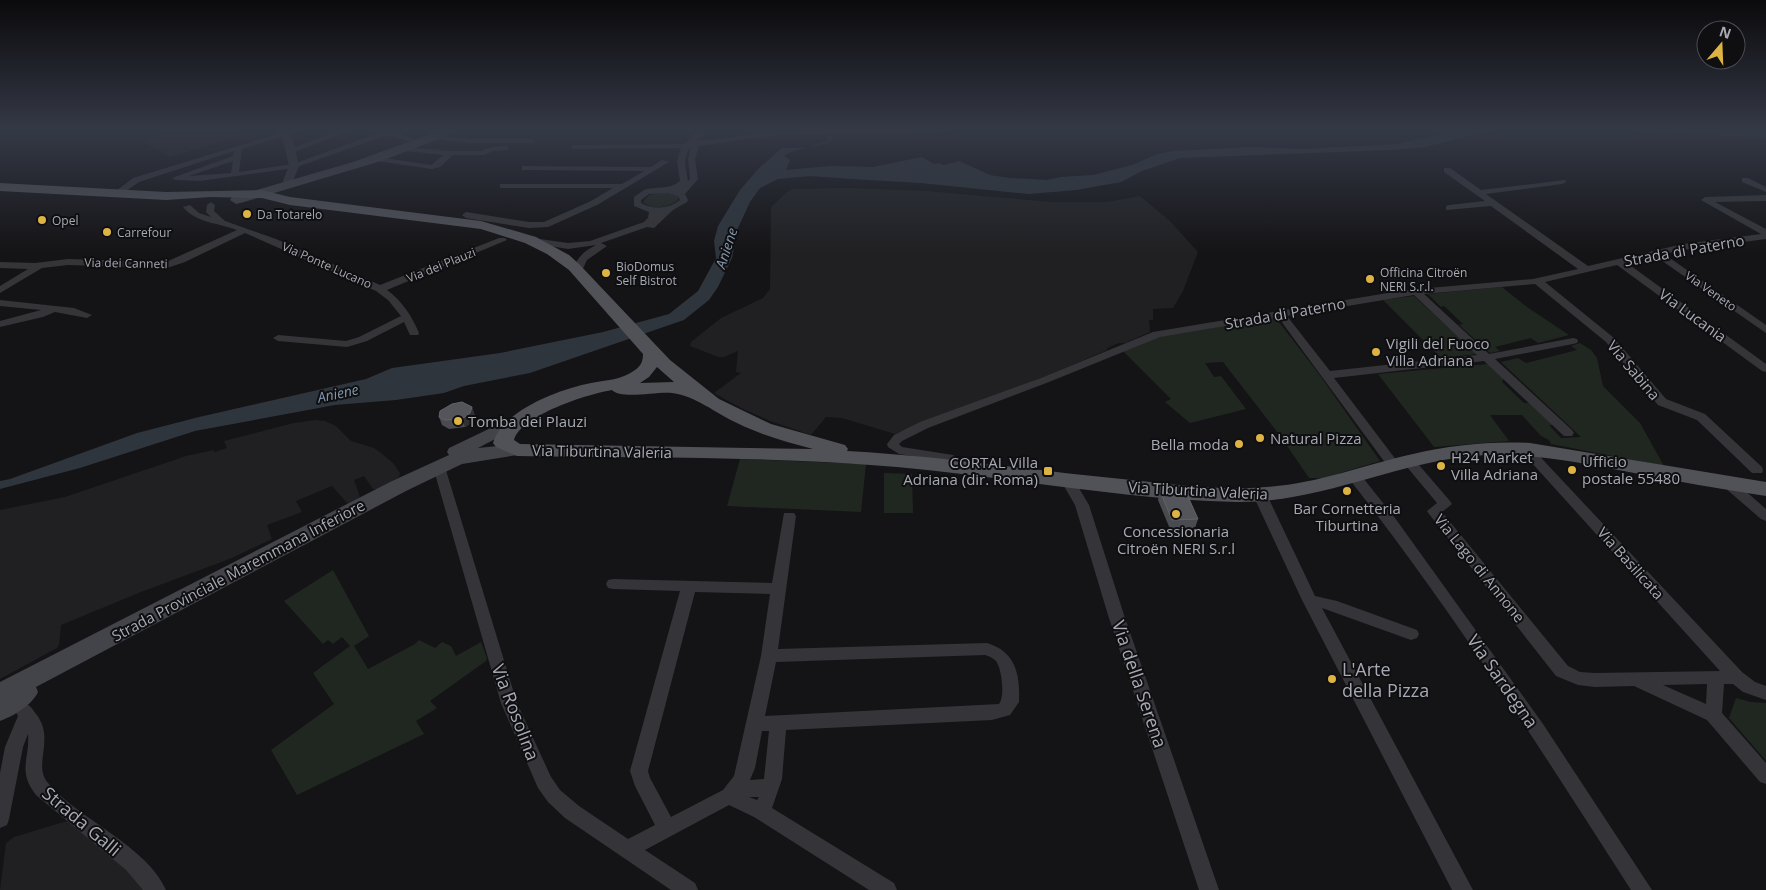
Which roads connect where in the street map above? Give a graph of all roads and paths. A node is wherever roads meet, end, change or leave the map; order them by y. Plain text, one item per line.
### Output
1 (1447, 170) dead end
2 (165, 171) edge
3 (198, 171) edge
4 (235, 171) edge
5 (264, 171) edge
6 (292, 171) edge
7 (338, 171) edge
8 (648, 171) edge
9 (683, 171) edge
10 (693, 171) edge
11 (235, 175) junction
12 (1745, 180) dead end
13 (1562, 182) dead end
14 (626, 184) junction
15 (286, 186) junction
16 (504, 186) dead end
17 (0, 188) edge
18 (662, 190) junction
19 (1766, 190) edge
20 (645, 191) junction
21 (1478, 193) junction
22 (116, 194) junction
23 (262, 194) junction
24 (681, 194) junction
25 (148, 196) junction
26 (1766, 198) edge
27 (212, 199) junction
28 (236, 200) junction
29 (290, 201) junction
30 (1493, 203) junction
31 (185, 206) junction
32 (670, 208) junction
33 (1449, 208) dead end
34 (653, 210) junction
35 (466, 215) dead end
36 (221, 221) junction
37 (245, 230) junction
38 (1766, 235) edge
39 (502, 240) dead end
40 (540, 242) junction
41 (1656, 253) junction
42 (1619, 262) junction
43 (0, 265) edge
44 (39, 266) junction
45 (1586, 269) junction
46 (578, 271) junction
47 (1537, 282) junction
48 (0, 290) edge
49 (380, 290) junction
50 (1416, 292) junction
51 (0, 303) edge
52 (54, 309) junction
53 (1280, 313) junction
54 (87, 315) dead end
55 (407, 317) junction
56 (0, 324) edge
57 (1766, 330) edge
58 (414, 333) dead end
59 (278, 338) dead end
60 (1573, 341) dead end
61 (652, 350) junction
62 (1488, 357) junction
63 (668, 367) junction
64 (1766, 369) edge
65 (646, 371) junction
66 (1328, 375) junction
67 (578, 392) junction
68 (697, 393) junction
69 (526, 416) junction
70 (1568, 433) dead end
71 (1526, 449) junction
72 (516, 450) junction
73 (814, 451) junction
74 (1401, 463) junction
75 (950, 466) junction
76 (439, 467) junction
77 (1355, 477) junction
78 (1761, 479) edge
79 (1068, 480) junction
80 (1729, 484) junction
81 (399, 486) junction
82 (1260, 495) junction
83 (789, 516) dead end
84 (1766, 516) edge
85 (613, 584) dead end
86 (688, 586) junction
87 (779, 588) junction
88 (1310, 600) junction
89 (1411, 634) dead end
90 (769, 656) junction
91 (1736, 677) junction
92 (1716, 678) junction
93 (1636, 680) junction
94 (1766, 693) edge
95 (10, 705) edge
96 (1713, 714) junction
97 (778, 723) junction
98 (755, 724) junction
99 (1766, 776) edge
100 (771, 789) junction
101 (733, 792) junction
102 (761, 811) junction
103 (0, 819) edge
104 (667, 828) junction
105 (627, 849) junction
106 (156, 890) edge
107 (688, 890) edge
108 (887, 890) edge
109 (1209, 890) edge
110 (1463, 890) edge
111 (1642, 890) edge

1 - 21 street
2 - 22 street
3 - 11 street
4 - 11 street
5 - 11 street
6 - 15 street
7 - 15 main road
8 - 14 street
9 - 18 street
10 - 24 street
12 - 19 street
13 - 21 street
14 - 16 street
14 - 20 street
14 - 35 street
15 - 23 main road
17 - 22 main road, Via Tiburtina Valeria
18 - 20 street
18 - 24 street
20 - 34 street
21 - 30 street
22 - 25 main road, Via Tiburtina Valeria
23 - 27 main road, Via Tiburtina Valeria
23 - 28 main road
23 - 29 main road, Via Tiburtina Valeria
24 - 32 street
25 - 27 main road, Via Tiburtina Valeria
25 - 31 main road, Via Tiburtina Valeria
26 - 38 street
27 - 28 main road, Via Tiburtina Valeria
27 - 31 main road, Via Tiburtina Valeria
27 - 36 street
28 - 29 main road, Via Tiburtina Valeria
29 - 40 main road, Via Tiburtina Valeria
30 - 33 street
30 - 45 street
31 - 36 street, Via Ponte Lucano
32 - 34 street
32 - 46 street
34 - 40 street
36 - 37 street, Via Ponte Lucano
37 - 44 street, Via dei Canneti
37 - 49 street, Via Ponte Lucano
38 - 41 street, Strada di Paterno
39 - 49 street, Via dei Plauzi
40 - 46 main road, Via Tiburtina Valeria
41 - 42 street, Strada di Paterno
41 - 57 street, Via Veneto
42 - 45 street, Strada di Paterno
42 - 64 street, Via Lucania
43 - 44 street, Via dei Canneti
44 - 48 street
45 - 47 street, Strada di Paterno
46 - 61 main road, Via Tiburtina Valeria
47 - 50 street, Strada di Paterno
47 - 78 street, Via Sabina
49 - 55 street, Via Ponte Lucano
50 - 53 street, Strada di Paterno
50 - 62 street
51 - 52 street
52 - 54 street
52 - 56 street
53 - 66 street
53 - 75 street, Strada di Paterno
55 - 58 street, Via Ponte Lucano
55 - 59 street
60 - 62 street
61 - 63 main road, Via Tiburtina Valeria
61 - 65 main road
62 - 66 street
62 - 70 street
63 - 65 street
63 - 68 main road, Via Tiburtina Valeria
65 - 67 main road, Via Tiburtina Valeria
66 - 74 street
67 - 68 main road
67 - 69 main road, Via Tiburtina Valeria
68 - 73 main road, Via Tiburtina Valeria
69 - 72 main road, Via Tiburtina Valeria
69 - 81 main road, Strada Provinciale Maremmana Inferiore
71 - 74 main road, Via Tiburtina Valeria
71 - 80 main road, Via Tiburtina Valeria
71 - 91 street, Via Basilicata
72 - 73 main road, Via Tiburtina Valeria
72 - 76 main road, Strada Provinciale Maremmana Inferiore
73 - 75 main road, Via Tiburtina Valeria
74 - 77 main road, Via Tiburtina Valeria
74 - 93 street, Via Lago di Annone
75 - 79 main road, Via Tiburtina Valeria
76 - 81 main road, Strada Provinciale Maremmana Inferiore
76 - 105 street, Via Rosolina
77 - 82 main road, Via Tiburtina Valeria
77 - 111 street, Via Sardegna
78 - 80 main road, Via Tiburtina Valeria
79 - 82 main road, Via Tiburtina Valeria
79 - 109 street, Via della Serena
80 - 84 street
81 - 95 main road, Strada Provinciale Maremmana Inferiore
82 - 88 street
83 - 87 street
85 - 86 street
86 - 87 street
86 - 104 street
87 - 90 street
88 - 89 street
88 - 110 street
90 - 97 street
90 - 98 street
91 - 92 street
91 - 94 street, Via Basilicata
92 - 93 street
92 - 96 street
93 - 96 street
95 - 103 street
95 - 106 street, Strada Galli
96 - 99 street
97 - 98 street
97 - 100 street
98 - 101 street
100 - 101 street
100 - 102 street
101 - 102 street
101 - 104 street
102 - 108 street
104 - 105 street
105 - 107 street, Via Rosolina

